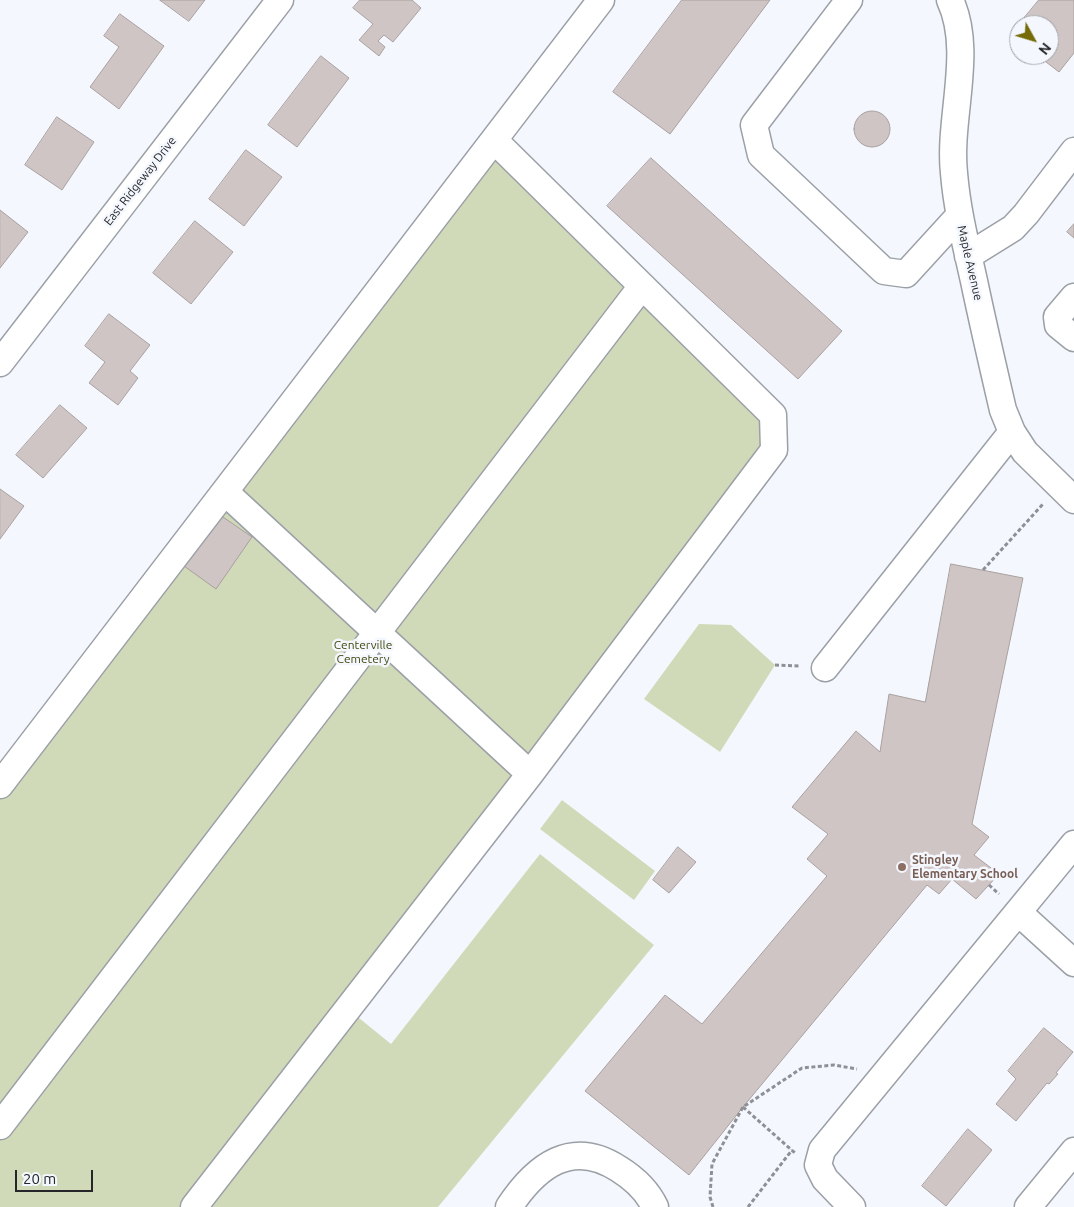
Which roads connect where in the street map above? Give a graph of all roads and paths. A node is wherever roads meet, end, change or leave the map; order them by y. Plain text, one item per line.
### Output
1 (280, 0) edge
2 (601, 0) edge
3 (849, 0) edge
4 (950, 0) edge
5 (494, 140) junction
6 (1074, 151) edge
7 (959, 216) junction
8 (968, 256) junction
9 (642, 286) junction
10 (1074, 297) edge
11 (1074, 338) edge
12 (0, 363) edge
13 (1012, 432) junction
14 (224, 492) junction
15 (1067, 493) edge
16 (983, 570) dead end
17 (377, 633) junction
18 (825, 668) dead end
19 (530, 774) junction
20 (0, 785) edge
21 (1074, 844) edge
22 (1018, 912) junction
23 (1067, 957) edge
24 (860, 1069) dead end
25 (743, 1107) junction
26 (0, 1126) edge
27 (792, 1150) junction
28 (1074, 1150) edge
29 (825, 1179) junction
30 (850, 1206) edge
31 (194, 1207) edge
32 (509, 1207) edge
33 (655, 1207) edge
34 (713, 1207) edge
35 (748, 1207) edge
36 (1028, 1207) edge

1 - 12 street, East Ridgeway Drive
2 - 5 street
3 - 7 street
4 - 7 street, Maple Avenue
5 - 9 street
5 - 14 street
6 - 8 street
7 - 8 street, Maple Avenue
8 - 13 street, Maple Avenue
9 - 17 street
9 - 19 street
10 - 11 street
13 - 15 street, Maple Avenue
13 - 18 street
14 - 17 street
14 - 20 street
15 - 16 path
17 - 19 street
17 - 26 street
19 - 31 street
21 - 22 street
22 - 23 street
22 - 29 street
24 - 25 path
25 - 27 path
25 - 34 path
27 - 29 path
27 - 35 path
28 - 36 street
29 - 30 street
32 - 33 street

